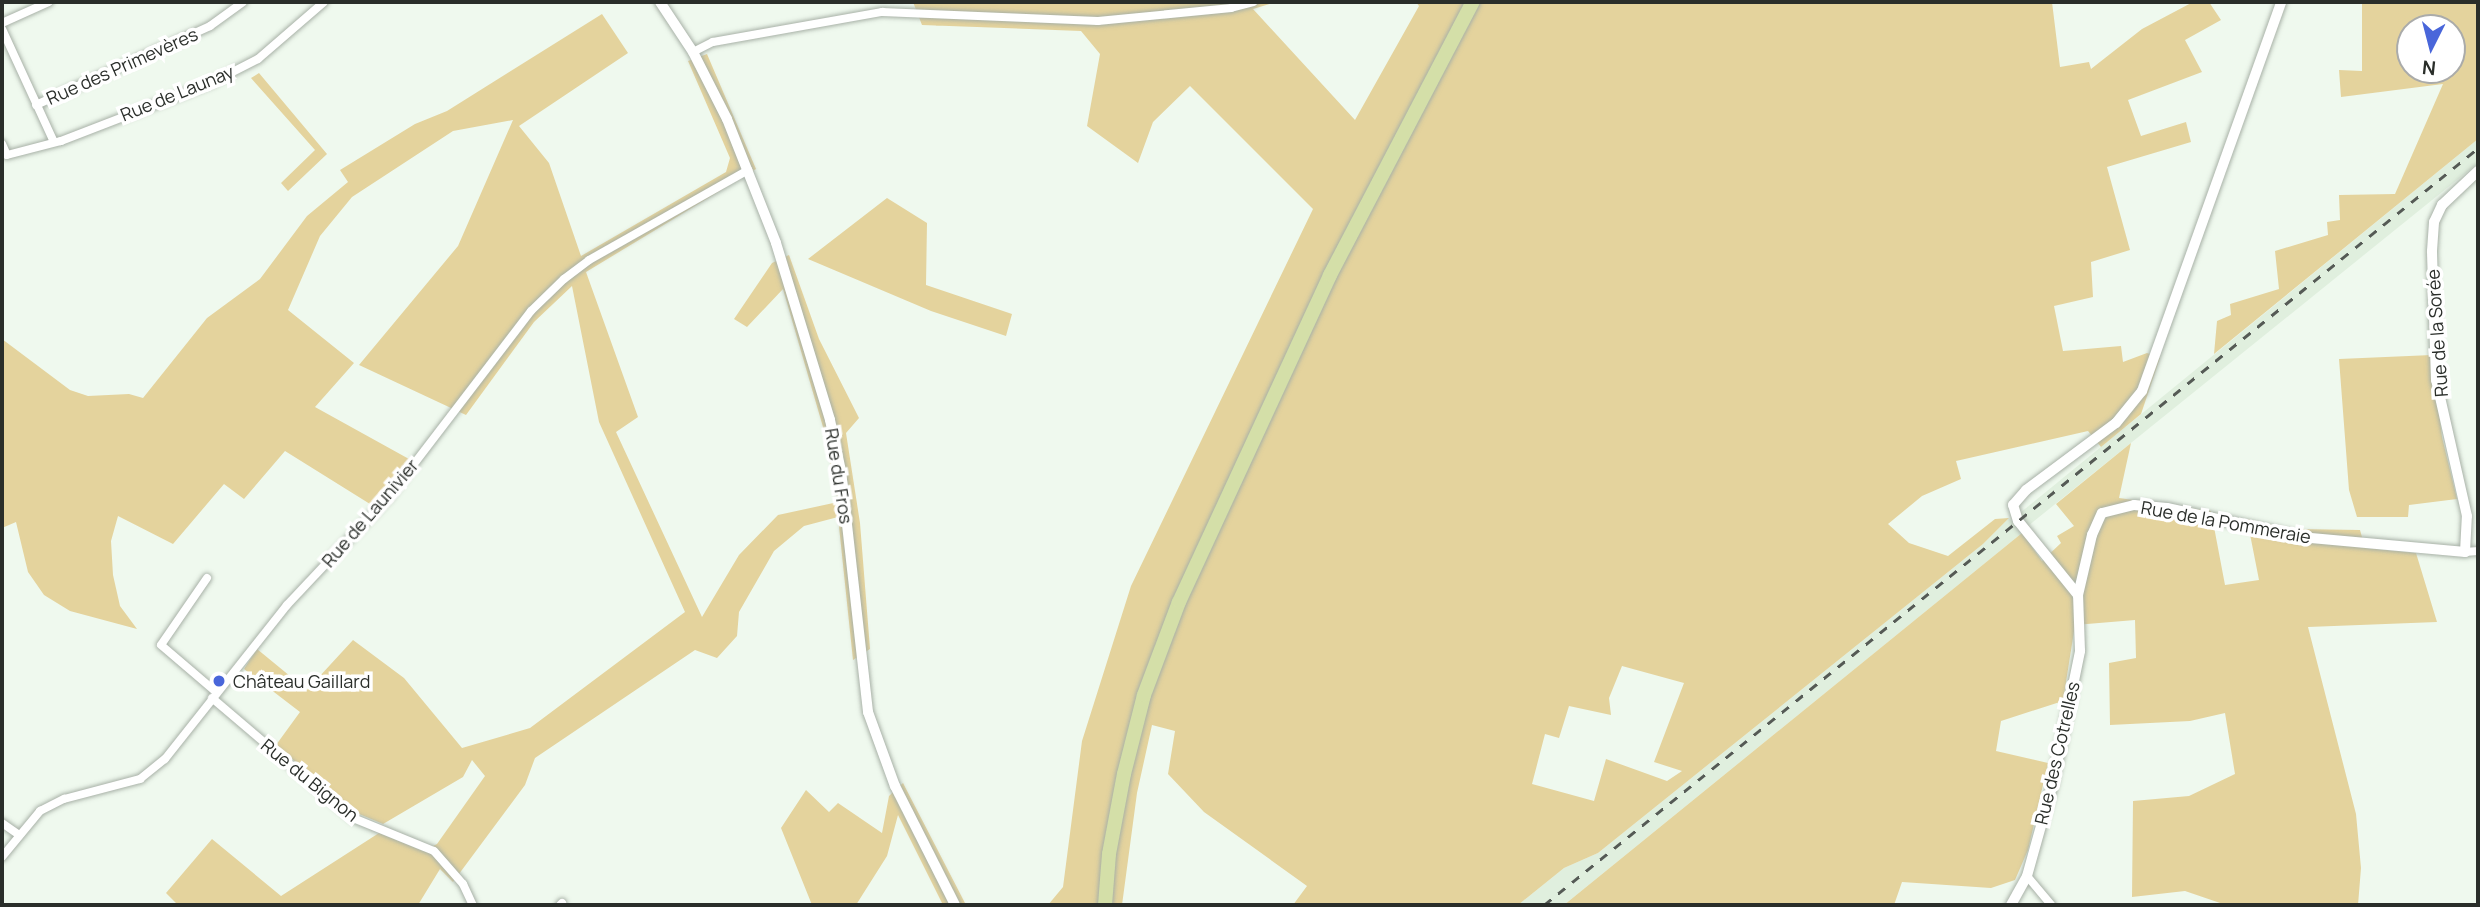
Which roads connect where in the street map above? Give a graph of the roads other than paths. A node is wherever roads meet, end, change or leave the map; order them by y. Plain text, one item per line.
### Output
1 (48, 2) edge
2 (243, 2) edge
3 (324, 2) edge
4 (660, 2) edge
5 (1253, 2) edge
6 (1473, 2) edge
7 (2281, 2) edge
8 (2, 23) edge
9 (2, 29) edge
10 (693, 52) junction
11 (36, 105) junction
12 (53, 140) junction
13 (2, 144) edge
14 (748, 170) junction
15 (2478, 171) edge
16 (2478, 551) edge
17 (2465, 552) junction
18 (207, 578) dead end
19 (2078, 595) junction
20 (214, 695) junction
21 (2, 823) edge
22 (19, 835) junction
23 (2, 857) edge
24 (2027, 876) junction
25 (473, 905) edge
26 (955, 905) edge
27 (1105, 905) edge
28 (2011, 905) edge
29 (2051, 905) edge

1 - 8 street
2 - 11 street, Rue des Primevères
3 - 12 street, Rue de Launay
4 - 10 street, Rue du Fros
5 - 10 street
6 - 27 highway
7 - 19 street
9 - 11 street
10 - 14 street, Rue du Fros
11 - 12 street
12 - 13 street, Rue de Launay
14 - 20 street, Rue de Launivier
14 - 26 street, Rue du Fros
15 - 17 street, Rue de la Sorée
16 - 17 street, Rue de la Pommeraie
17 - 19 street, Rue de la Pommeraie
18 - 20 street, Rue du Bignon
19 - 24 street, Rue des Cotrelles
20 - 22 street, Rue de Launivier
20 - 25 street, Rue du Bignon
21 - 22 street
22 - 23 street, Rue de Launivier
24 - 28 street, Rue des Cotrelles
24 - 29 street

